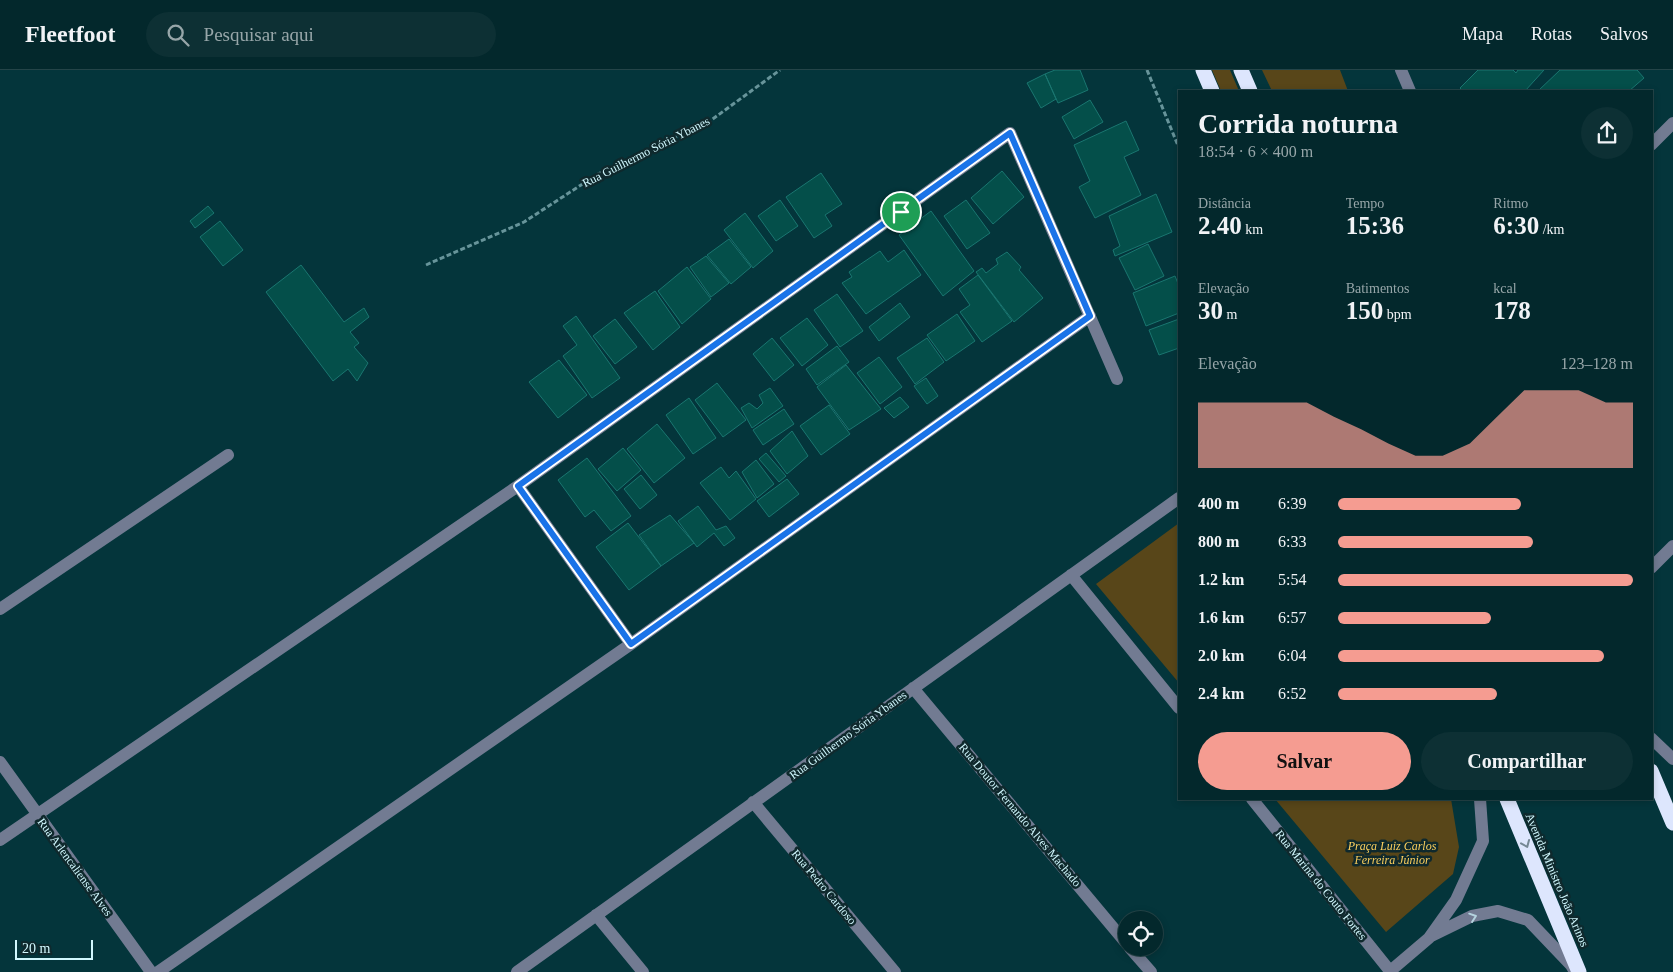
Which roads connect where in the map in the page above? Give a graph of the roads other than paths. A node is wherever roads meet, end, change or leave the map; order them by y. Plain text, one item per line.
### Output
1 (1203, 70) edge
2 (1242, 70) edge
3 (1401, 70) edge
4 (1212, 90) edge
5 (1250, 90) edge
6 (1410, 90) edge
7 (1673, 123) edge
8 (1653, 143) edge
9 (1090, 316) junction
10 (1118, 379) dead end
11 (228, 455) dead end
12 (518, 486) junction
13 (1178, 499) edge
14 (1673, 546) edge
15 (1653, 566) edge
16 (1071, 575) junction
17 (0, 609) edge
18 (631, 644) junction
19 (913, 688) junction
20 (1178, 707) edge
21 (1653, 740) edge
22 (1673, 759) edge
23 (0, 762) edge
24 (1653, 775) edge
25 (1253, 800) edge
26 (1480, 800) edge
27 (1507, 800) edge
28 (753, 802) junction
29 (37, 814) junction
30 (1673, 823) edge
31 (0, 840) edge
32 (596, 916) junction
33 (1118, 933) edge
34 (1429, 938) junction
35 (1137, 956) edge
36 (151, 972) edge
37 (158, 972) edge
38 (517, 972) edge
39 (643, 972) edge
40 (895, 972) edge
41 (1151, 972) edge
42 (1390, 972) edge
43 (1575, 972) edge
44 (1579, 972) edge

1 - 4 highway
2 - 5 highway
3 - 6 street
7 - 8 street
9 - 10 street
9 - 12 street
9 - 18 street
11 - 17 street
12 - 18 street
12 - 29 street
13 - 16 street, Rua Guilhermo Sória Ybanes
14 - 15 street
16 - 19 street, Rua Guilhermo Sória Ybanes
16 - 20 street
18 - 37 street
19 - 28 street, Rua Guilhermo Sória Ybanes
19 - 33 street, Rua Doutor Fernando Alves Machado
21 - 22 street
23 - 29 street, Rua Arlencaliense Alves
24 - 30 highway
25 - 42 street, Rua Marina do Couto Fortes
26 - 34 street
27 -> 44 highway, Avenida Ministro João Arinos
28 - 32 street, Rua Guilhermo Sória Ybanes
28 - 40 street, Rua Pedro Cardoso
29 - 31 street
29 - 36 street, Rua Arlencaliense Alves
32 - 38 street, Rua Guilhermo Sória Ybanes
32 - 39 street
34 - 42 street
34 -> 43 street
35 - 41 street

